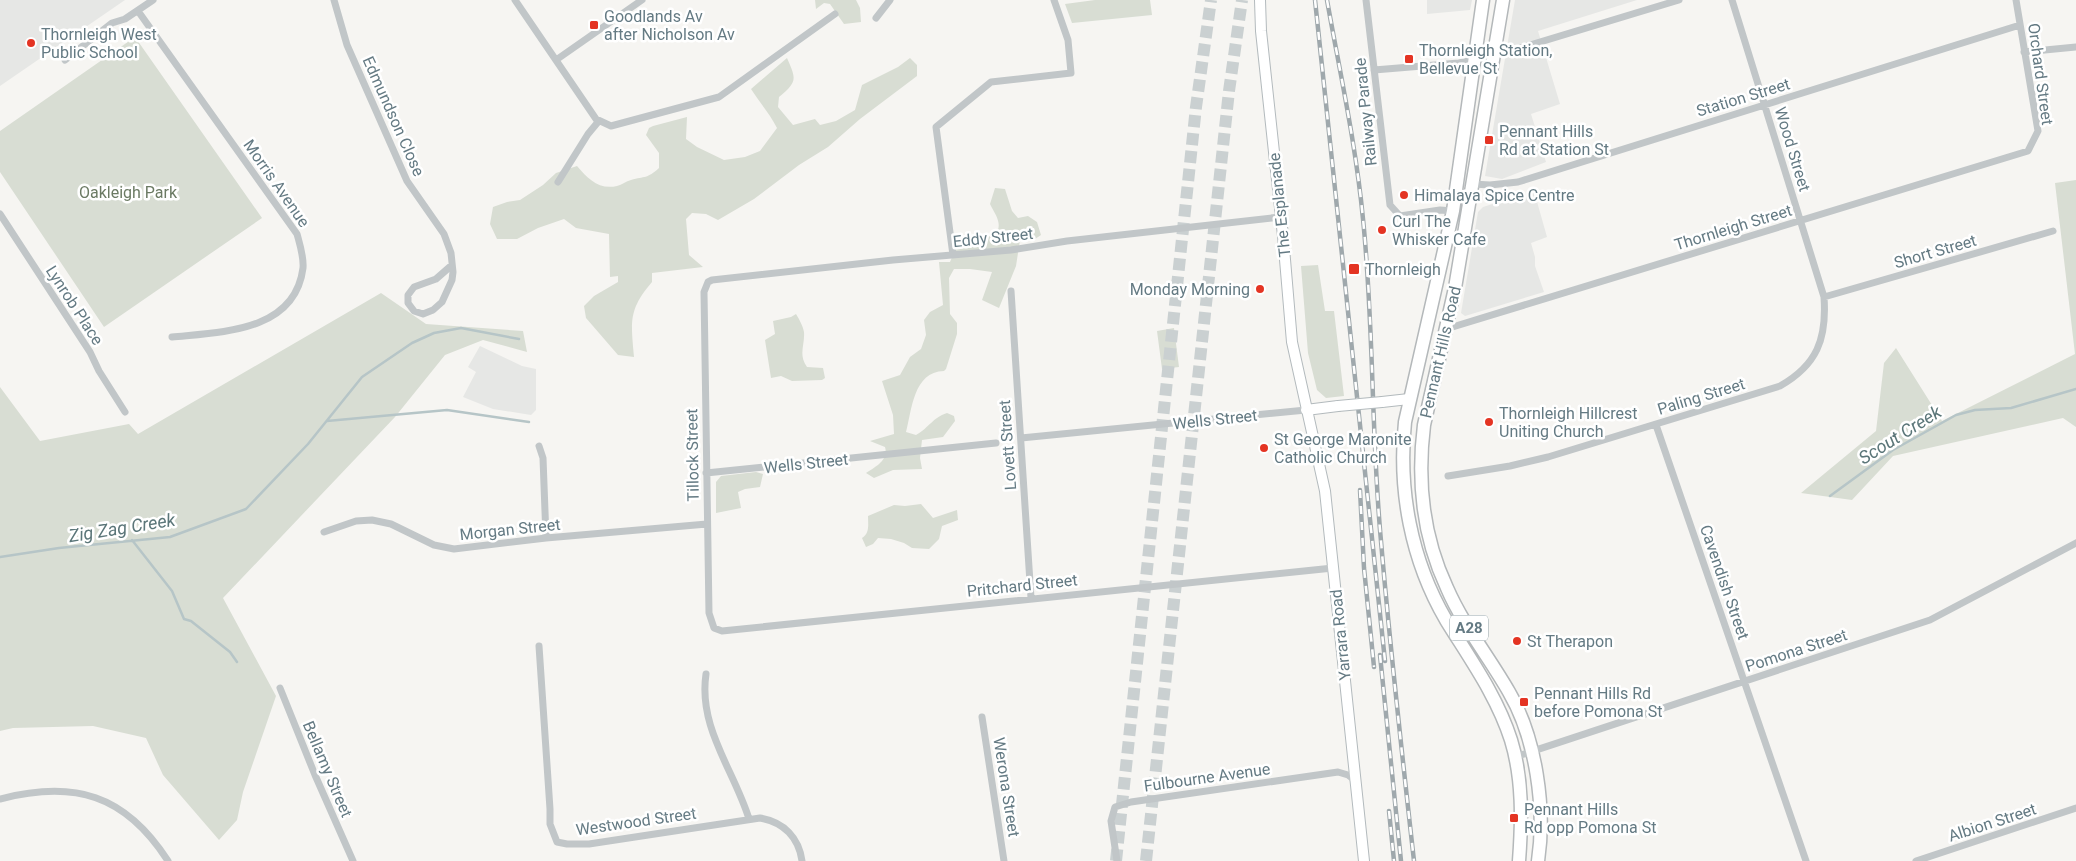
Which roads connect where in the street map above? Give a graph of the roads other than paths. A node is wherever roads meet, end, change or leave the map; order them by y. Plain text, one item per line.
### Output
1 (153, 0) edge
2 (334, 0) edge
3 (516, 0) edge
4 (642, 0) edge
5 (890, 0) edge
6 (1054, 0) edge
7 (1260, 0) edge
8 (1366, 0) edge
9 (1483, 0) edge
10 (1503, 0) edge
11 (1679, 0) edge
12 (1732, 0) edge
13 (2016, 0) edge
14 (138, 11) junction
15 (836, 14) dead end
16 (876, 18) dead end
17 (2020, 25) junction
18 (2076, 46) edge
19 (2024, 52) junction
20 (1494, 56) junction
21 (65, 60) dead end
22 (556, 60) junction
23 (1473, 60) junction
24 (1374, 70) junction
25 (1764, 105) junction
26 (598, 122) junction
27 (2028, 151) joint
28 (558, 182) dead end
29 (1473, 184) junction
30 (1452, 211) junction
31 (0, 214) edge
32 (1280, 217) junction
33 (1800, 221) junction
34 (2053, 231) dead end
35 (953, 255) junction
36 (452, 265) junction
37 (708, 282) joint
38 (1011, 291) dead end
39 (1824, 298) junction
40 (1446, 329) junction
41 (172, 337) dead end
42 (1440, 353) junction
43 (1410, 399) junction
44 (1306, 410) junction
45 (125, 412) dead end
46 (1656, 425) junction
47 (1020, 438) junction
48 (996, 443) dead end
49 (539, 446) dead end
50 (706, 473) junction
51 (1448, 476) dead end
52 (707, 524) junction
53 (324, 532) dead end
54 (546, 538) junction
55 (2076, 543) edge
56 (1333, 568) junction
57 (1030, 598) junction
58 (714, 628) joint
59 (540, 646) dead end
60 (706, 674) dead end
61 (1744, 681) junction
62 (280, 688) dead end
63 (982, 717) dead end
64 (1532, 752) junction
65 (1515, 757) junction
66 (1356, 781) junction
67 (0, 799) edge
68 (2076, 808) edge
69 (749, 819) junction
70 (168, 861) edge
71 (353, 861) edge
72 (802, 861) edge
73 (1004, 861) edge
74 (1117, 861) edge
75 (1364, 861) edge
76 (1519, 861) edge
77 (1538, 861) edge
78 (1806, 861) edge
79 (1916, 861) edge

1 - 14 street
2 - 36 street, Edmundson Close
3 - 22 street
4 - 22 street
5 - 16 street
6 - 35 street
7 - 32 main road, The Esplanade
8 - 24 street, Railway Parade
9 - 23 highway, Pennant Hills Road / A28
10 - 20 highway, Pennant Hills Road / A28
11 - 20 street
12 - 25 street, Wood Street
13 - 17 street, Orchard Street
14 - 21 street
14 - 41 street, Morris Avenue
15 - 26 street
17 - 19 street, Orchard Street
17 - 25 street, Station Street
18 - 19 street
19 - 27 street, Orchard Street
20 - 23 street
20 - 29 highway, Pennant Hills Road / A28
22 - 26 street
23 - 24 street
23 - 30 highway, Pennant Hills Road / A28
24 - 30 street, Railway Parade
25 - 29 street, Station Street
25 - 33 street, Wood Street
26 - 28 street
27 - 33 street, Thornleigh Street
29 - 40 highway, Pennant Hills Road / A28
30 - 43 highway, Pennant Hills Road / A28
31 - 45 street, Lynrob Place
32 - 35 street, Eddy Street
32 - 44 main road, The Esplanade
33 - 39 street, Paling Street
33 - 40 street, Thornleigh Street
34 - 39 street, Short Street
35 - 37 street, Eddy Street
36 - 36 street, Edmundson Close
37 - 50 street, Tillock Street
38 - 47 street, Lovett Street
39 - 46 street, Paling Street
40 - 42 highway, Pennant Hills Road / A28
42 - 43 highway
42 - 64 highway, Pennant Hills Road / A28
43 - 44 main road, Wells Street, bridge
43 - 65 highway, Pennant Hills Road / A28
44 - 47 street, Wells Street
44 - 56 main road, Yarrara Road
46 - 51 street, Paling Street
46 - 61 street, Cavendish Street
47 - 57 street, Lovett Street
48 - 50 street, Wells Street
49 - 54 street
50 - 52 street, Tillock Street
52 - 54 street, Morgan Street
52 - 58 street, Tillock Street
53 - 54 street, Morgan Street
55 - 61 street, Pomona Street
56 - 57 street, Pritchard Street
56 - 66 main road, Yarrara Road
57 - 58 street, Pritchard Street
59 - 69 street, Westwood Street
60 - 69 street
61 - 64 street, Pomona Street
61 - 78 street, Cavendish Street
62 - 71 street, Bellamy Street
63 - 73 street, Werona Street
64 - 65 street, Pomona Street
64 - 77 highway, Pennant Hills Road / A28
65 - 76 highway, Pennant Hills Road / A28
66 - 74 street, Fulbourne Avenue
66 - 75 main road, Yarrara Road
67 - 70 street
68 - 79 street, Albion Street
69 - 72 street, Westwood Street

